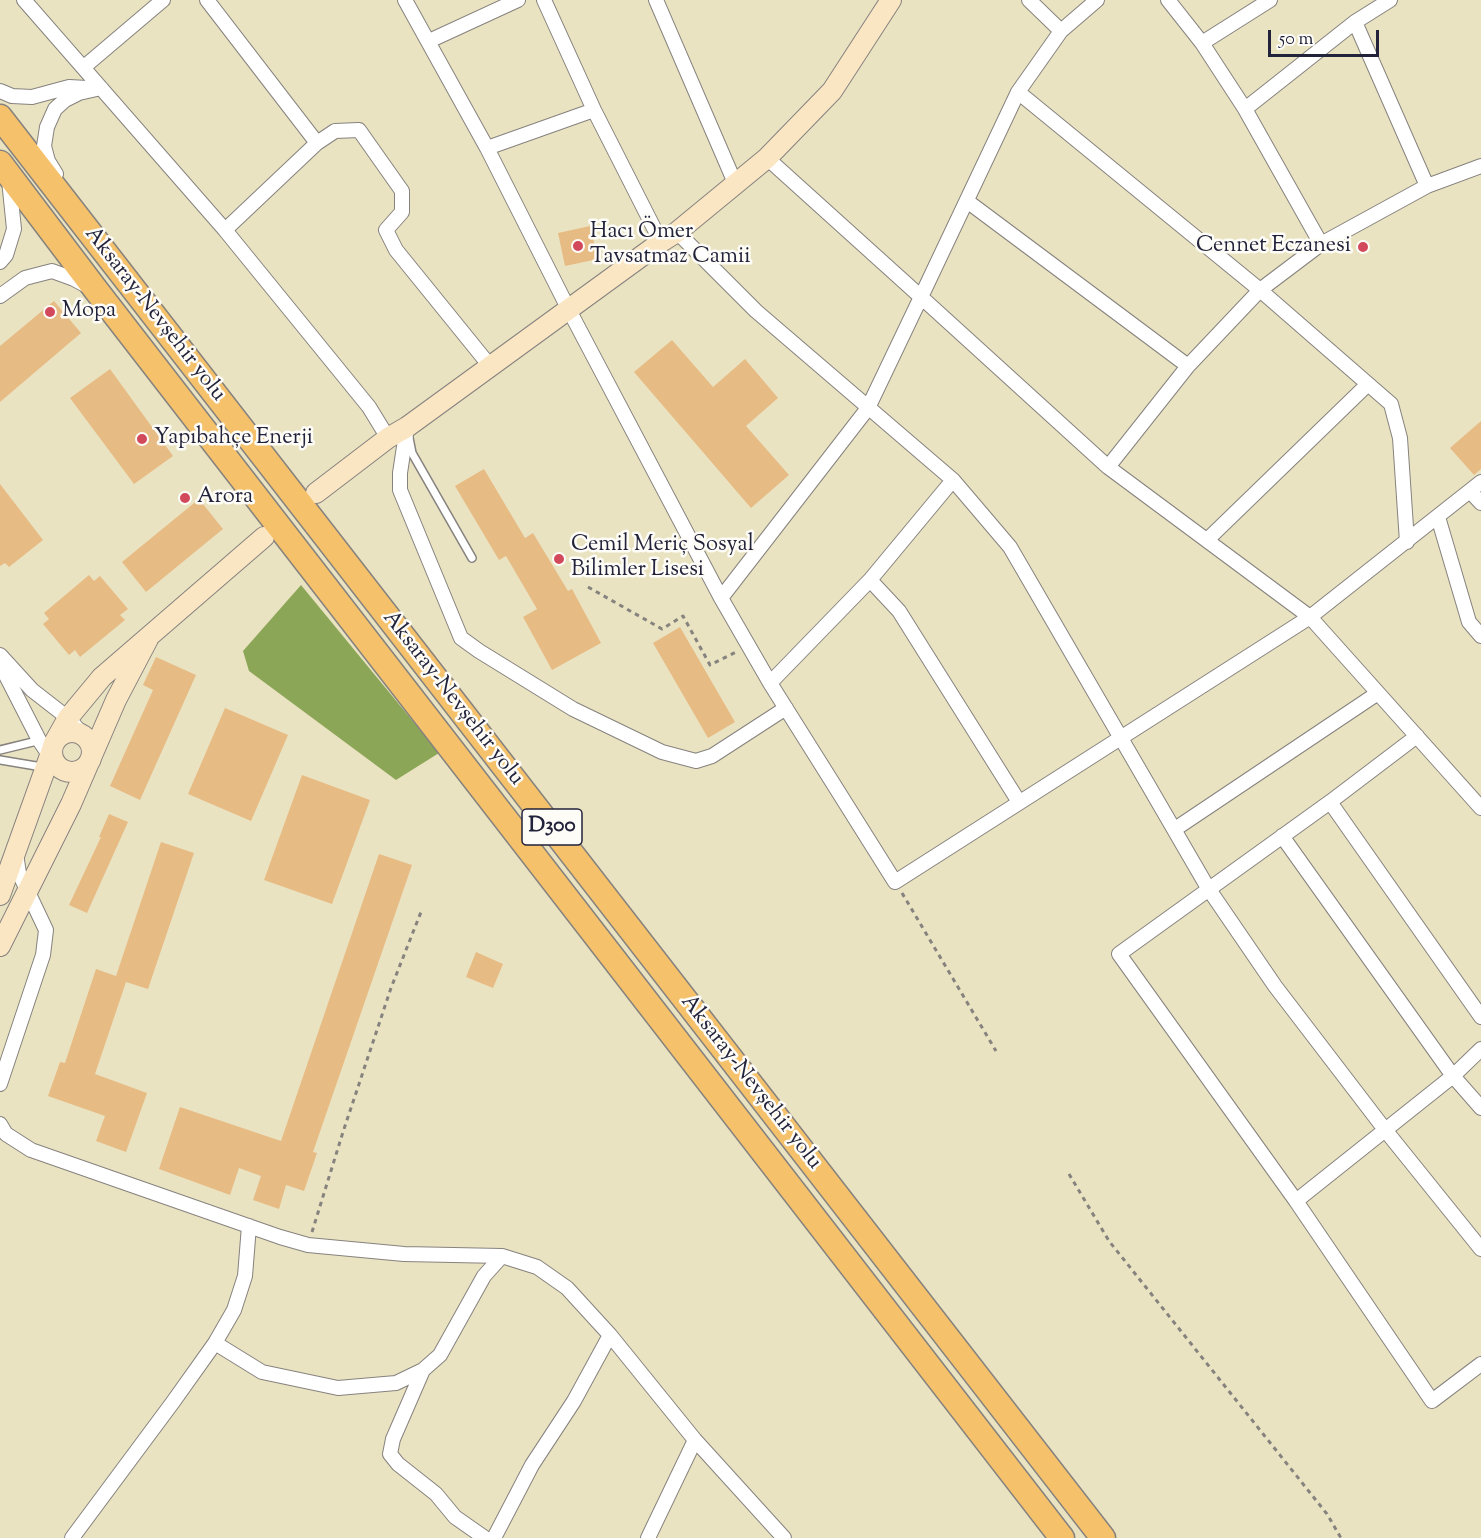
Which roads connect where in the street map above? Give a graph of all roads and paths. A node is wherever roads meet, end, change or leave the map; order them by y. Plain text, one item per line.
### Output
1 (24, 0) edge
2 (163, 0) edge
3 (207, 0) edge
4 (405, 0) edge
5 (518, 0) edge
6 (544, 0) edge
7 (656, 0) edge
8 (891, 0) edge
9 (1029, 0) edge
10 (1097, 0) edge
11 (1168, 0) edge
12 (1270, 0) edge
13 (1390, 0) edge
14 (1355, 22) junction
15 (1061, 32) junction
16 (429, 41) junction
17 (1202, 43) junction
18 (84, 67) junction
19 (101, 88) junction
20 (0, 91) edge
21 (1018, 92) junction
22 (1245, 109) junction
23 (594, 110) junction
24 (0, 117) edge
25 (317, 143) junction
26 (487, 148) junction
27 (767, 158) junction
28 (1481, 166) edge
29 (4, 169) edge
30 (735, 183) junction
31 (1427, 186) junction
32 (967, 201) junction
33 (225, 230) junction
34 (669, 237) junction
35 (98, 242) junction
36 (1321, 244) junction
37 (0, 262) edge
38 (96, 290) junction
39 (1260, 290) junction
40 (0, 296) edge
41 (921, 297) junction
42 (569, 310) junction
43 (490, 366) junction
44 (1188, 366) junction
45 (1368, 384) junction
46 (868, 408) junction
47 (407, 427) junction
48 (388, 438) junction
49 (1108, 466) junction
50 (953, 480) junction
51 (1476, 487) edge
52 (316, 493) dead end
53 (1481, 503) edge
54 (1438, 517) junction
55 (264, 537) dead end
56 (1207, 540) junction
57 (1407, 542) junction
58 (472, 558) dead end
59 (870, 580) junction
60 (588, 587) dead end
61 (721, 598) junction
62 (1310, 617) junction
63 (1481, 636) edge
64 (148, 639) junction
65 (749, 646) junction
66 (0, 655) edge
67 (0, 664) edge
68 (770, 684) junction
69 (1378, 693) junction
70 (786, 708) junction
71 (1416, 736) junction
72 (1122, 738) junction
73 (55, 748) junction
74 (0, 750) edge
75 (0, 760) edge
76 (89, 761) junction
77 (1019, 802) junction
78 (1330, 802) junction
79 (1481, 808) edge
80 (1174, 829) junction
81 (1282, 836) junction
82 (16, 852) junction
83 (895, 882) junction
84 (1208, 888) junction
85 (27, 891) junction
86 (0, 895) edge
87 (422, 912) dead end
88 (0, 946) edge
89 (1481, 1017) edge
90 (1481, 1049) edge
91 (996, 1051) dead end
92 (1453, 1076) junction
93 (0, 1084) edge
94 (1481, 1108) edge
95 (0, 1124) edge
96 (1386, 1131) junction
97 (1069, 1174) dead end
98 (1296, 1201) junction
99 (249, 1226) junction
100 (308, 1245) junction
101 (1481, 1249) edge
102 (502, 1256) junction
103 (610, 1335) junction
104 (215, 1343) junction
105 (1481, 1364) edge
106 (423, 1370) junction
107 (694, 1440) junction
108 (72, 1538) edge
109 (485, 1538) edge
110 (494, 1538) edge
111 (648, 1538) edge
112 (784, 1538) edge
113 (1062, 1538) edge
114 (1103, 1538) edge
115 (1341, 1538) edge

1 - 18 street
2 - 18 street
3 - 25 street
4 - 16 street
5 - 16 street
6 - 23 street
7 - 30 street
8 - 27 street
9 - 15 street
10 - 15 street
11 - 17 street
12 - 17 street
13 - 14 street
14 - 22 street
14 - 31 street
15 - 21 street
16 - 26 street
17 - 22 street
18 - 19 street
19 - 20 street
19 - 33 street
19 - 35 street
21 - 32 street
21 - 39 street
22 - 36 street
23 - 26 street
23 - 34 street
24 - 35 highway, Aksaray-Nevşehir yolu / D300
25 - 33 street
25 - 43 street
26 - 42 street
27 - 30 street
27 - 41 street
28 - 31 street
29 - 37 street
29 - 38 highway, Aksaray-Nevşehir yolu / D300
30 - 34 street
31 - 36 street
32 - 41 street
32 - 44 street
33 - 48 street
34 - 42 street
34 - 46 street
35 - 114 highway, Aksaray-Nevşehir yolu / D300
36 - 39 street
38 - 40 street
38 - 113 highway, Aksaray-Nevşehir yolu / D300
39 - 44 street
39 - 45 street
41 - 46 street
41 - 49 street
42 - 43 street
42 - 61 street
43 - 47 street
44 - 49 street
45 - 56 street
45 - 57 street
46 - 50 street
46 - 61 street
47 - 48 street
47 - 58 lane
47 - 70 street
48 - 52 street
49 - 56 street
50 - 59 street
50 - 72 street
51 - 53 street
51 - 54 street
54 - 57 street
54 - 63 street
55 - 64 street
56 - 62 street
57 - 62 street
59 - 68 street
59 - 77 street
60 - 65 path
61 - 65 street
62 - 69 street
62 - 72 street
64 - 73 street
64 - 76 street
65 - 68 street
66 - 73 street
67 - 73 street
68 - 70 street
69 - 71 street
69 - 80 street
70 - 83 street
71 - 78 street
71 - 79 street
72 - 77 street
72 - 80 street
73 - 74 lane
73 - 75 lane
73 - 76 street
73 - 76 street
73 - 82 street
76 - 85 street
77 - 83 street
78 - 81 street
78 - 89 street
80 - 84 street
81 - 84 street
81 - 92 street
82 - 85 street
82 - 86 street
83 - 91 path
84 - 96 street
84 - 98 street
85 - 88 street
85 - 93 street
87 - 100 path
90 - 92 street
92 - 94 street
92 - 96 street
95 - 99 street
96 - 98 street
96 - 101 street
97 - 115 path
98 - 105 street
99 - 100 street
99 - 104 street
100 - 102 street
102 - 103 street
102 - 106 street
103 - 107 street
103 - 110 street
104 - 106 street
104 - 108 street
106 - 109 street
107 - 111 street
107 - 112 street

